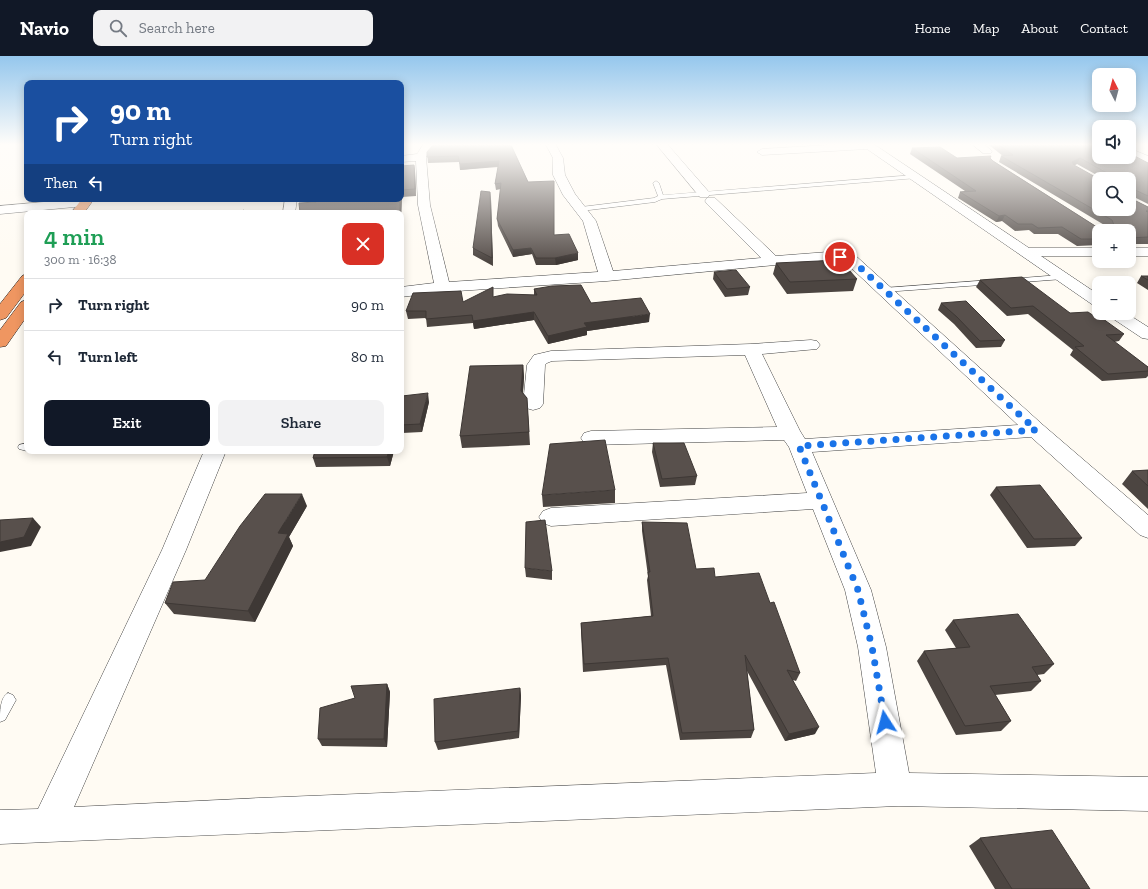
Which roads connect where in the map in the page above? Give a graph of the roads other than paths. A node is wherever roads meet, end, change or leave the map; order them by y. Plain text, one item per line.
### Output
1 (656, 183) dead end
2 (423, 184) edge
3 (563, 184) edge
4 (696, 184) edge
5 (844, 184) edge
6 (926, 184) edge
7 (661, 197) junction
8 (707, 197) junction
9 (77, 202) edge
10 (86, 202) edge
11 (581, 209) junction
12 (0, 210) edge
13 (80, 210) edge
14 (1024, 252) junction
15 (1092, 252) edge
16 (772, 261) junction
17 (607, 276) junction
18 (1060, 277) junction
19 (24, 283) edge
20 (442, 287) junction
21 (884, 290) junction
22 (404, 292) edge
23 (1092, 298) edge
24 (24, 309) edge
25 (0, 315) edge
26 (1126, 320) edge
27 (1148, 334) edge
28 (0, 342) edge
29 (811, 345) dead end
30 (751, 349) junction
31 (533, 404) dead end
32 (1036, 430) junction
33 (591, 438) dead end
34 (795, 439) junction
35 (214, 454) edge
36 (822, 500) junction
37 (551, 517) dead end
38 (1148, 528) edge
39 (8, 700) dead end
40 (0, 715) edge
41 (898, 789) junction
42 (1148, 794) edge
43 (0, 826) edge
44 (48, 826) junction

1 - 7 lane
2 - 20 street
3 - 11 street
4 - 8 street
5 - 8 lane
6 - 14 street
7 - 8 lane
7 - 11 lane
8 - 16 street
9 - 12 street
10 - 13 highway
11 - 17 street
14 - 15 street
14 - 18 street
16 - 17 street
16 - 21 street
17 - 20 street
18 - 21 lane
18 - 23 street
19 - 25 highway
20 - 22 street
21 - 32 street
24 - 28 highway
26 - 27 street
29 - 30 street
30 - 31 street
30 - 34 street
32 - 34 street
32 - 38 street
33 - 34 street
34 - 36 street
35 - 44 street
36 - 37 street
36 - 41 street
39 - 40 lane
41 - 42 street
41 - 44 street
43 - 44 street

